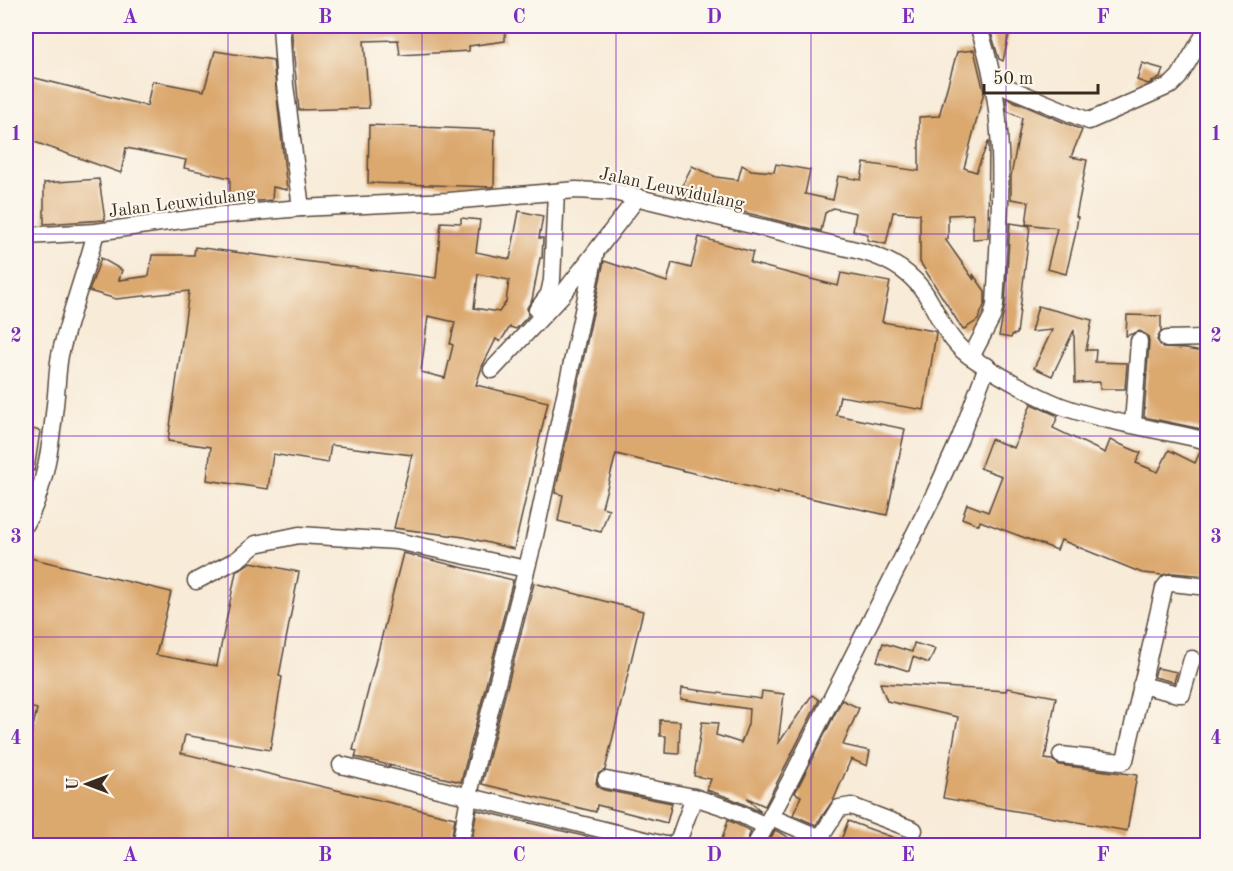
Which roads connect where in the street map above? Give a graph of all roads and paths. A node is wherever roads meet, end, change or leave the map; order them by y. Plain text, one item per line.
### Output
1 (281, 26) edge
2 (978, 26) edge
3 (1208, 28) edge
4 (994, 82) junction
5 (556, 192) junction
6 (638, 197) junction
7 (301, 208) junction
8 (96, 232) junction
9 (26, 236) edge
10 (594, 255) junction
11 (537, 310) dead end
12 (1208, 338) edge
13 (1167, 339) dead end
14 (1139, 341) dead end
15 (971, 357) junction
16 (987, 366) junction
17 (492, 370) dead end
18 (1133, 424) junction
19 (1208, 441) edge
20 (26, 524) edge
21 (526, 570) junction
22 (196, 581) dead end
23 (1208, 587) edge
24 (1192, 659) dead end
25 (1141, 685) junction
26 (1062, 755) dead end
27 (341, 765) dead end
28 (606, 780) dead end
29 (470, 797) junction
30 (693, 797) junction
31 (769, 821) junction
32 (914, 830) dead end
33 (460, 846) edge
34 (755, 846) edge

1 - 7 street
2 - 4 street
3 - 4 street
4 - 15 street
5 - 6 street, Jalan Leuwidulang
5 - 7 street, Jalan Leuwidulang
5 - 11 street
6 - 10 street
6 - 15 street, Jalan Leuwidulang
7 - 8 street, Jalan Leuwidulang
8 - 9 street, Jalan Leuwidulang
8 - 20 street
10 - 17 street
10 - 21 street
12 - 13 street
14 - 18 street
15 - 16 street, Jalan Leuwidulang
16 - 18 street, Jalan Leuwidulang
16 - 31 street
18 - 19 street, Jalan Leuwidulang
21 - 22 street
21 - 29 street
23 - 25 street
24 - 25 street
25 - 26 street
27 - 29 street
28 - 30 street
29 - 30 street
29 - 33 street
30 - 31 street
31 - 32 street
31 - 34 street

